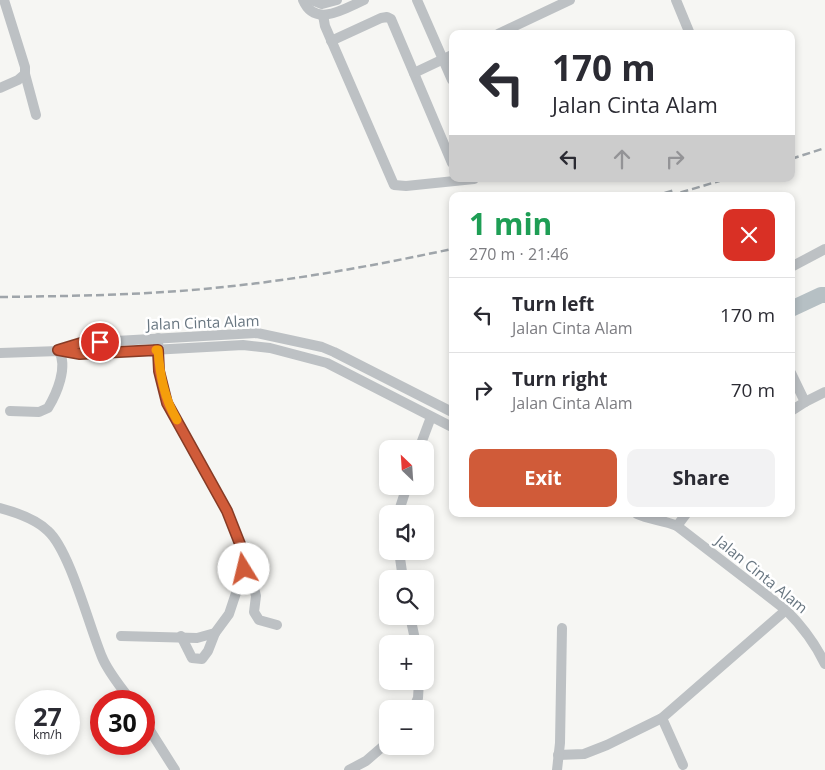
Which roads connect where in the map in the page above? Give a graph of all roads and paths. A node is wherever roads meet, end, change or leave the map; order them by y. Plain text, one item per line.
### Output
1 (303, 0) edge
2 (312, 0) edge
3 (337, 0) edge
4 (364, 0) edge
5 (417, 0) edge
6 (570, 0) edge
7 (676, 0) edge
8 (4, 4) edge
9 (323, 15) junction
10 (506, 30) edge
11 (688, 30) edge
12 (331, 41) junction
13 (448, 57) edge
14 (414, 73) junction
15 (25, 74) junction
16 (0, 88) edge
17 (36, 115) dead end
18 (449, 156) edge
19 (449, 180) edge
20 (825, 249) edge
21 (795, 265) edge
22 (158, 338) junction
23 (58, 350) junction
24 (158, 350) junction
25 (0, 353) edge
26 (795, 382) edge
27 (825, 392) edge
28 (804, 402) junction
29 (795, 408) edge
30 (449, 410) edge
31 (10, 411) dead end
32 (431, 417) junction
33 (449, 426) edge
34 (423, 440) edge
35 (1, 512) edge
36 (643, 517) edge
37 (662, 517) edge
38 (684, 517) edge
39 (677, 526) junction
40 (244, 569) junction
41 (786, 610) junction
42 (277, 625) dead end
43 (562, 628) dead end
44 (215, 632) junction
45 (121, 636) dead end
46 (181, 636) junction
47 (825, 664) edge
48 (123, 690) edge
49 (662, 718) junction
50 (155, 738) edge
51 (379, 750) edge
52 (558, 755) junction
53 (366, 761) junction
54 (683, 765) dead end
55 (175, 770) edge
56 (349, 770) edge
57 (372, 770) edge
58 (557, 770) edge

1 - 9 street
2 - 3 street
4 - 9 street
5 - 13 street
6 - 10 street
7 - 11 street
8 - 15 street
9 - 12 street
12 - 14 street
12 - 19 street
13 - 14 street
14 - 18 street
15 - 16 street
15 - 17 street
20 - 21 street
22 - 23 street, Jalan Cinta Alam
22 - 24 street
22 - 30 street, Jalan Cinta Alam
23 - 24 street, Jalan Cinta Alam
23 - 25 street, Jalan Cinta Alam
23 - 31 street
24 - 32 street, Jalan Cinta Alam
24 - 40 street
26 - 28 street
27 - 28 street
28 - 29 street
32 - 33 street, Jalan Cinta Alam
32 - 34 street
35 - 48 street
36 - 37 street, Jalan Cinta Alam
37 - 39 street, Jalan Cinta Alam
38 - 39 street
39 - 41 street, Jalan Cinta Alam
40 - 42 street
40 - 44 street
41 - 47 street, Jalan Cinta Alam
41 - 49 street
43 - 52 street
44 - 46 street
44 - 46 street
45 - 46 street
49 - 52 street
49 - 54 street
50 - 55 street
51 - 53 street
52 - 58 street
53 - 56 street
53 - 57 street

